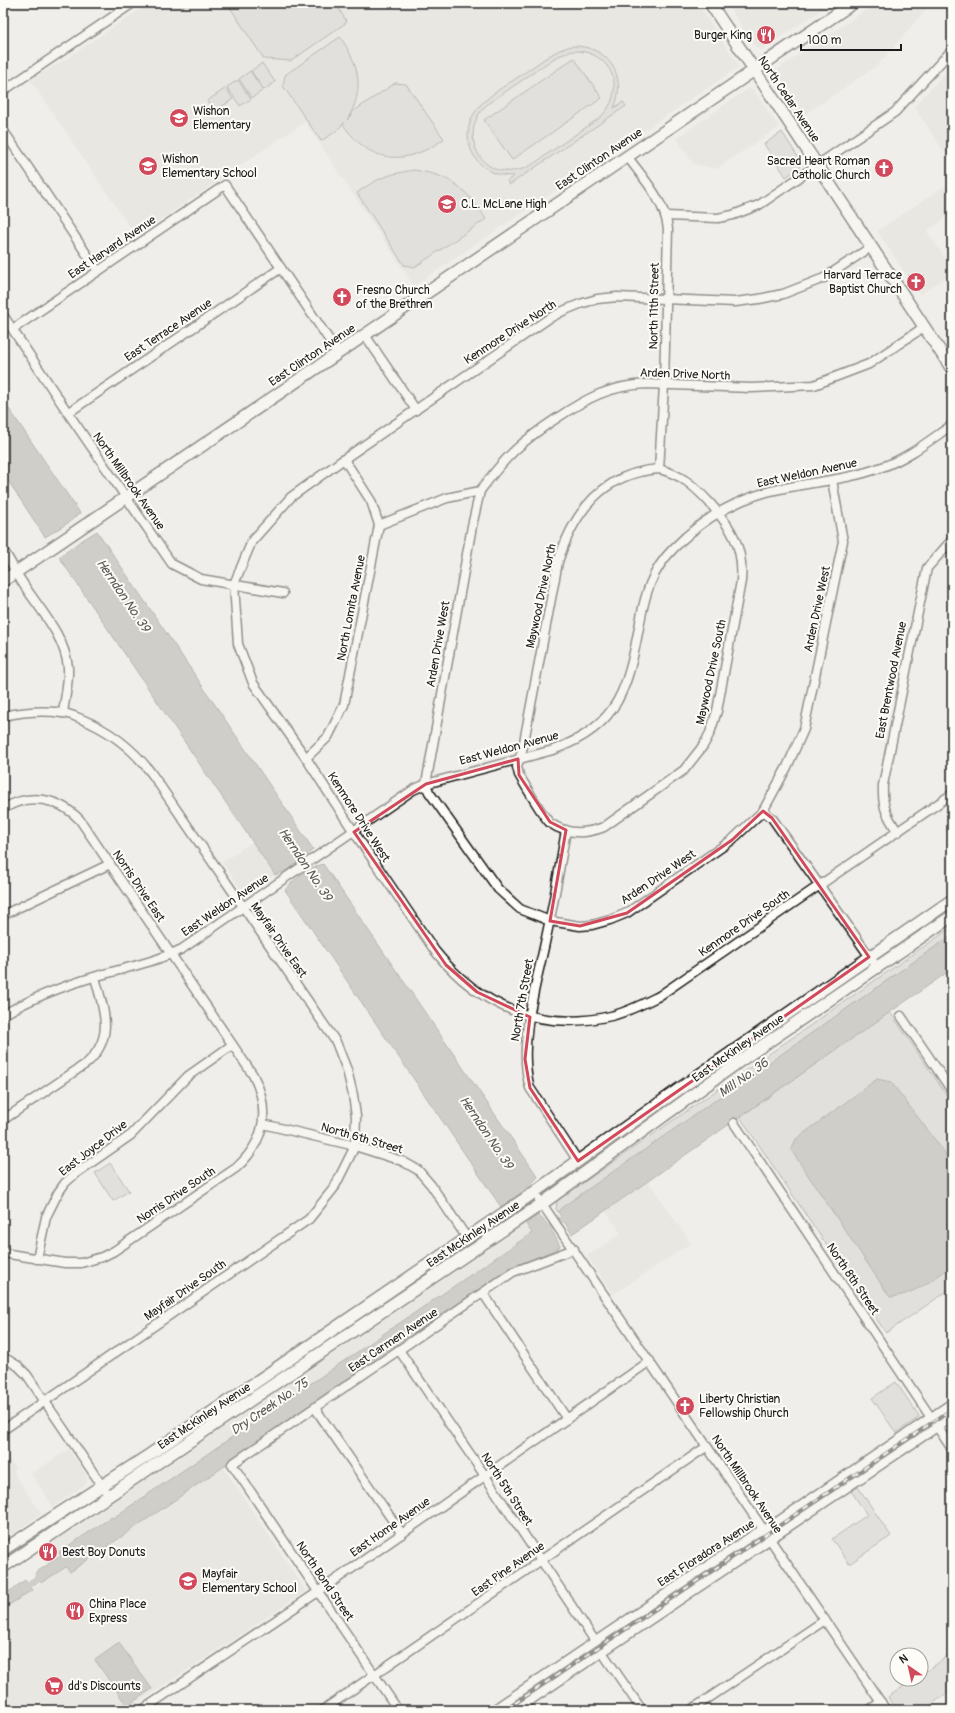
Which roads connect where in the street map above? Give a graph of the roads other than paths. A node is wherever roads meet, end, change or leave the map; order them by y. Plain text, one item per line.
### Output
1 (133, 3) edge
2 (710, 3) edge
3 (854, 3) edge
4 (952, 50) edge
5 (753, 70) junction
6 (3, 91) edge
7 (3, 130) edge
8 (627, 156) junction
9 (818, 166) junction
10 (666, 216) junction
11 (871, 247) junction
12 (281, 268) junction
13 (98, 271) junction
14 (666, 299) junction
15 (3, 315) edge
16 (924, 327) junction
17 (13, 329) junction
18 (365, 335) junction
19 (338, 354) junction
20 (952, 369) edge
21 (664, 384) junction
22 (416, 410) junction
23 (68, 413) junction
24 (952, 425) edge
25 (344, 459) junction
26 (659, 469) junction
27 (832, 480) junction
28 (480, 491) junction
29 (126, 497) junction
30 (718, 513) junction
31 (379, 525) junction
32 (952, 540) edge
33 (3, 550) edge
34 (16, 572) junction
35 (3, 580) edge
36 (234, 584) junction
37 (283, 593) dead end
38 (63, 713) junction
39 (3, 716) edge
40 (306, 758) junction
41 (518, 759) junction
42 (426, 784) junction
43 (952, 794) edge
44 (3, 809) edge
45 (763, 811) junction
46 (566, 830) junction
47 (354, 832) junction
48 (898, 832) junction
49 (110, 864) junction
50 (820, 885) junction
51 (952, 900) edge
52 (242, 908) junction
53 (3, 915) edge
54 (952, 916) edge
55 (550, 921) junction
56 (171, 954) junction
57 (869, 957) junction
58 (877, 967) junction
59 (95, 977) junction
60 (3, 1015) edge
61 (901, 1016) dead end
62 (530, 1017) junction
63 (232, 1045) junction
64 (675, 1091) junction
65 (952, 1091) edge
66 (3, 1120) edge
67 (734, 1123) dead end
68 (263, 1124) junction
69 (633, 1138) junction
70 (355, 1146) junction
71 (578, 1161) junction
72 (534, 1192) junction
73 (543, 1203) junction
74 (467, 1238) junction
75 (574, 1249) junction
76 (3, 1253) edge
77 (37, 1259) junction
78 (483, 1293) junction
79 (403, 1297) junction
80 (399, 1350) junction
81 (3, 1357) edge
82 (650, 1361) junction
83 (46, 1401) junction
84 (952, 1403) edge
85 (315, 1408) junction
86 (952, 1417) edge
87 (931, 1418) junction
88 (567, 1419) junction
89 (938, 1427) junction
90 (3, 1430) edge
91 (706, 1447) junction
92 (952, 1449) edge
93 (232, 1464) joint
94 (485, 1476) junction
95 (102, 1485) junction
96 (109, 1496) junction
97 (36, 1528) junction
98 (764, 1529) junction
99 (402, 1534) junction
100 (770, 1539) junction
101 (3, 1550) edge
102 (3, 1559) edge
103 (541, 1561) junction
104 (3, 1567) edge
105 (318, 1592) junction
106 (825, 1620) junction
107 (595, 1641) junction
108 (602, 1652) junction
109 (374, 1675) junction
110 (881, 1702) junction
111 (153, 1707) edge
112 (142, 1710) edge
113 (323, 1710) edge
114 (398, 1710) edge
115 (493, 1710) edge
116 (516, 1710) edge
117 (642, 1710) edge
118 (691, 1710) edge
119 (869, 1710) edge
120 (886, 1710) edge

1 - 6 street
2 - 5 main road, North Cedar Avenue
3 - 5 main road, East Clinton Avenue
4 - 9 street
5 - 8 main road, East Clinton Avenue
5 - 9 main road, North Cedar Avenue
7 - 13 street
8 - 10 street, North 11th Street
8 - 18 main road, East Clinton Avenue
9 - 10 street
9 - 11 main road, North Cedar Avenue
10 - 14 street, North 11th Street
11 - 14 street, Kenmore Drive North
11 - 16 main road, North Cedar Avenue
12 - 13 street, East Harvard Avenue
12 - 19 street
12 - 23 street, East Terrace Avenue
13 - 17 street, East Harvard Avenue
14 - 21 street, North 11th Street
14 - 22 street, Kenmore Drive North
15 - 17 street, North Millbrook Avenue
16 - 20 main road, North Cedar Avenue
16 - 21 street, Arden Drive North
17 - 23 street, North Millbrook Avenue
18 - 19 main road, East Clinton Avenue
18 - 22 street
19 - 29 main road, East Clinton Avenue
21 - 26 street, North 11th Street
21 - 28 street, Arden Drive North
22 - 25 street, Kenmore Drive North
23 - 29 street, North Millbrook Avenue
24 - 27 street, East Weldon Avenue
25 - 31 street, North Lomita Avenue
25 - 36 street, Kenmore Drive North
26 - 30 street, Maywood Drive North
26 - 41 street, Maywood Drive North
27 - 30 street, East Weldon Avenue
27 - 45 street, Arden Drive West
28 - 31 street
28 - 42 street, Arden Drive West
29 - 34 main road, East Clinton Avenue
29 - 36 street, North Millbrook Avenue
30 - 41 street, East Weldon Avenue
30 - 46 street, Maywood Drive South
31 - 40 street, North Lomita Avenue
32 - 48 street, East Brentwood Avenue
33 - 34 street
34 - 35 main road, East Clinton Avenue
34 - 38 street
36 - 37 street, North Millbrook Avenue
36 - 40 street, Kenmore Drive West
38 - 39 street
38 - 52 street, Mayfair Drive East
40 - 47 street, Kenmore Drive West
41 - 42 street, East Weldon Avenue
41 - 46 street
42 - 47 street, East Weldon Avenue
42 - 55 street, Arden Drive West
43 - 48 street, Kenmore Drive South
44 - 49 street, Norris Drive East
45 - 50 street
45 - 55 street, Arden Drive West
46 - 55 street, North 7th Street
47 - 52 street, East Weldon Avenue
47 - 62 street, Kenmore Drive West
48 - 50 street, Kenmore Drive South
49 - 53 street
49 - 56 street, Norris Drive East
50 - 57 street
50 - 62 street, Kenmore Drive South
51 - 57 main road, East McKinley Avenue
52 - 56 street, East Weldon Avenue
52 - 70 street, Mayfair Drive East
54 - 58 main road, East McKinley Avenue
55 - 62 street, North 7th Street
56 - 59 street, East Weldon Avenue
56 - 63 street, Norris Drive East
57 - 58 street
57 - 64 main road, East McKinley Avenue
58 - 69 main road, East McKinley Avenue
59 - 60 street, East Weldon Avenue
59 - 66 street
61 - 65 street
62 - 71 street, North 7th Street
63 - 68 street, Norris Drive East
63 - 77 street, East Joyce Drive
64 - 69 main road
64 - 71 main road, East McKinley Avenue
67 - 87 street, North 8th Street
68 - 70 street, North 6th Street
68 - 77 street, Norris Drive South
69 - 73 main road, East McKinley Avenue
70 - 74 street, North 6th Street
70 - 83 street, Mayfair Drive South
71 - 72 main road, East McKinley Avenue
72 - 73 street, North Millbrook Avenue
72 - 74 main road, East McKinley Avenue
73 - 75 street, North Millbrook Avenue
73 - 79 main road, East McKinley Avenue
74 - 79 main road
74 - 95 main road, East McKinley Avenue
75 - 78 street, East Carmen Avenue
75 - 82 street, North Millbrook Avenue
76 - 77 street, Norris Drive South
78 - 80 street, East Carmen Avenue
78 - 88 street
79 - 96 main road, East McKinley Avenue
80 - 85 street, East Carmen Avenue
80 - 94 street, North 5th Street
81 - 83 street
82 - 88 street, East Home Avenue
82 - 91 street, North Millbrook Avenue
83 - 90 street, Mayfair Drive South
83 - 95 street
84 - 87 street, East Floradora Avenue
85 - 93 street, East Carmen Avenue
85 - 99 street
86 - 89 street, East Floradora Avenue
87 - 89 street, North 8th Street
87 - 98 street, East Floradora Avenue
88 - 94 street, East Home Avenue
89 - 92 street, North 8th Street
89 - 100 street, East Floradora Avenue
91 - 98 street, North Millbrook Avenue
91 - 103 street, East Pine Avenue
93 - 105 street, North Bond Street
94 - 99 street, East Home Avenue
94 - 103 street, North 5th Street
95 - 96 street
95 - 97 main road, East McKinley Avenue
96 - 104 main road, East McKinley Avenue
97 - 101 main road, East McKinley Avenue
97 - 102 main road
98 - 100 street, North Millbrook Avenue
98 - 107 street, East Floradora Avenue
99 - 105 street, East Home Avenue
100 - 106 street, North Millbrook Avenue
100 - 108 street, East Floradora Avenue
103 - 107 street, North 5th Street
103 - 109 street, East Pine Avenue
105 - 109 street, North Bond Street
105 - 111 street, East Home Avenue
106 - 110 street, North Millbrook Avenue
106 - 118 street
107 - 115 street, East Floradora Avenue
108 - 116 street, East Floradora Avenue
108 - 117 street
109 - 113 street, East Pine Avenue
109 - 114 street, North Bond Street
110 - 119 street
110 - 120 street, North Millbrook Avenue
111 - 112 street, East Home Avenue

